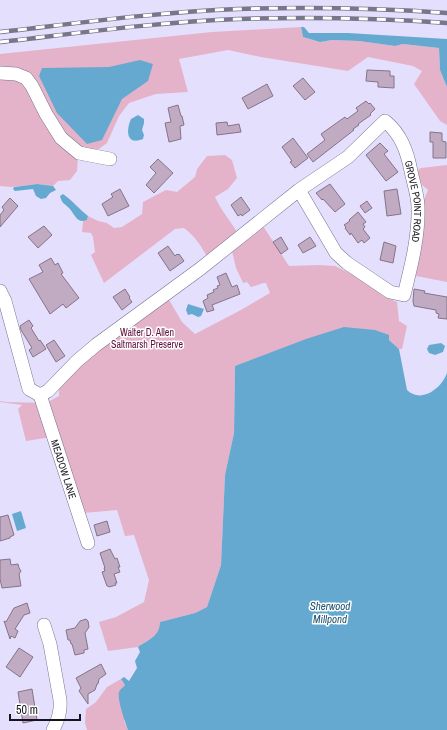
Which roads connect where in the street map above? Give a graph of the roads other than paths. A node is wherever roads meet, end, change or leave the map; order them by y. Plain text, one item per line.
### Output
1 (0, 73) edge
2 (110, 159) dead end
3 (299, 190) junction
4 (0, 291) edge
5 (40, 395) junction
6 (88, 543) dead end
7 (44, 624) dead end
8 (53, 730) edge

1 - 2 street
3 - 3 street, GROVE POINT ROAD
3 - 5 street, GROVE POINT ROAD
4 - 5 street
5 - 6 street, MEADOW LANE
7 - 8 street

